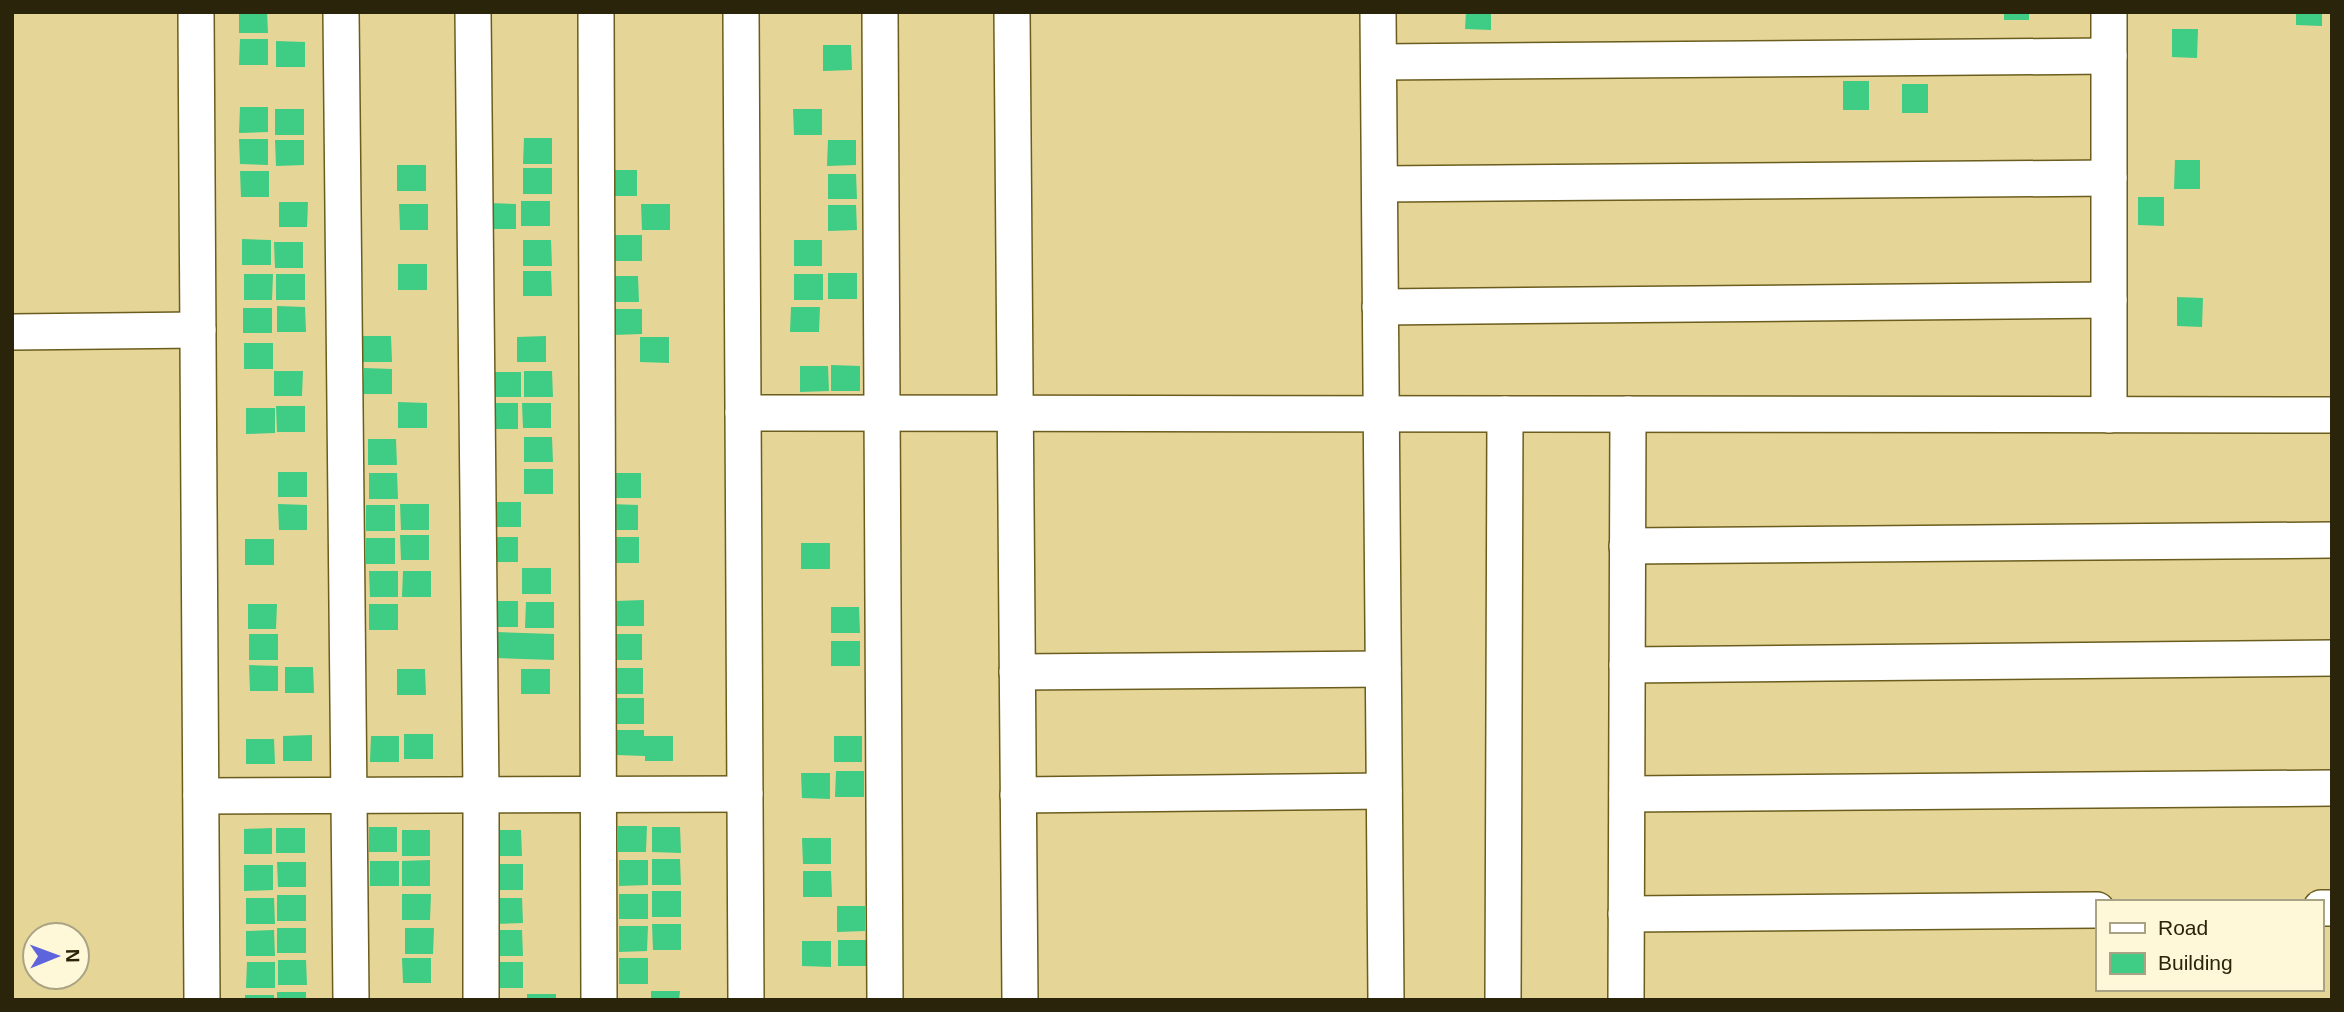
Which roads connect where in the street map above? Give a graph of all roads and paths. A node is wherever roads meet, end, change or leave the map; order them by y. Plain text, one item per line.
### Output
1 (196, 12) edge
2 (341, 12) edge
3 (473, 12) edge
4 (596, 12) edge
5 (741, 12) edge
6 (880, 12) edge
7 (1012, 12) edge
8 (1378, 12) edge
9 (2109, 12) edge
10 (2109, 56) junction
11 (1379, 62) junction
12 (2109, 178) junction
13 (1380, 184) junction
14 (2109, 300) junction
15 (1380, 307) junction
16 (198, 330) junction
17 (12, 332) edge
18 (882, 412) junction
19 (1015, 412) junction
20 (743, 413) junction
21 (1381, 414) junction
22 (1505, 414) junction
23 (1628, 414) junction
24 (2109, 415) junction
25 (2332, 415) edge
26 (2332, 541) edge
27 (1627, 546) junction
28 (2332, 658) edge
29 (1627, 664) junction
30 (1383, 669) junction
31 (1017, 672) junction
32 (2332, 788) edge
33 (1384, 791) junction
34 (597, 794) junction
35 (745, 794) junction
36 (1627, 794) junction
37 (349, 795) junction
38 (481, 795) junction
39 (1018, 795) junction
40 (201, 796) junction
41 (2096, 910) edge
42 (1626, 914) junction
43 (202, 1000) edge
44 (351, 1000) edge
45 (481, 1000) edge
46 (599, 1000) edge
47 (746, 1000) edge
48 (886, 1000) edge
49 (1020, 1000) edge
50 (1386, 1000) edge
51 (1503, 1000) edge
52 (1626, 1000) edge

1 - 16 street
2 - 37 street
3 - 38 street
4 - 34 street
5 - 20 street
6 - 18 street
7 - 19 street
8 - 11 street
9 - 10 street
10 - 11 street
10 - 12 street
11 - 13 street
12 - 13 street
12 - 14 street
13 - 15 street
14 - 15 street
14 - 24 street
15 - 21 street
16 - 17 street
16 - 40 street
18 - 19 street
18 - 20 street
18 - 48 street
19 - 21 street
19 - 31 street
20 - 35 street
21 - 22 street
21 - 30 street
22 - 23 street
22 - 51 street
23 - 24 street
23 - 27 street
24 - 25 street
26 - 27 street
27 - 29 street
28 - 29 street
29 - 36 street
30 - 31 street
30 - 33 street
31 - 39 street
32 - 36 street
33 - 39 street
33 - 50 street
34 - 35 street
34 - 38 street
34 - 46 street
35 - 47 street
36 - 42 street
37 - 38 street
37 - 40 street
37 - 44 street
38 - 45 street
39 - 49 street
40 - 43 street
41 - 42 street
42 - 52 street

